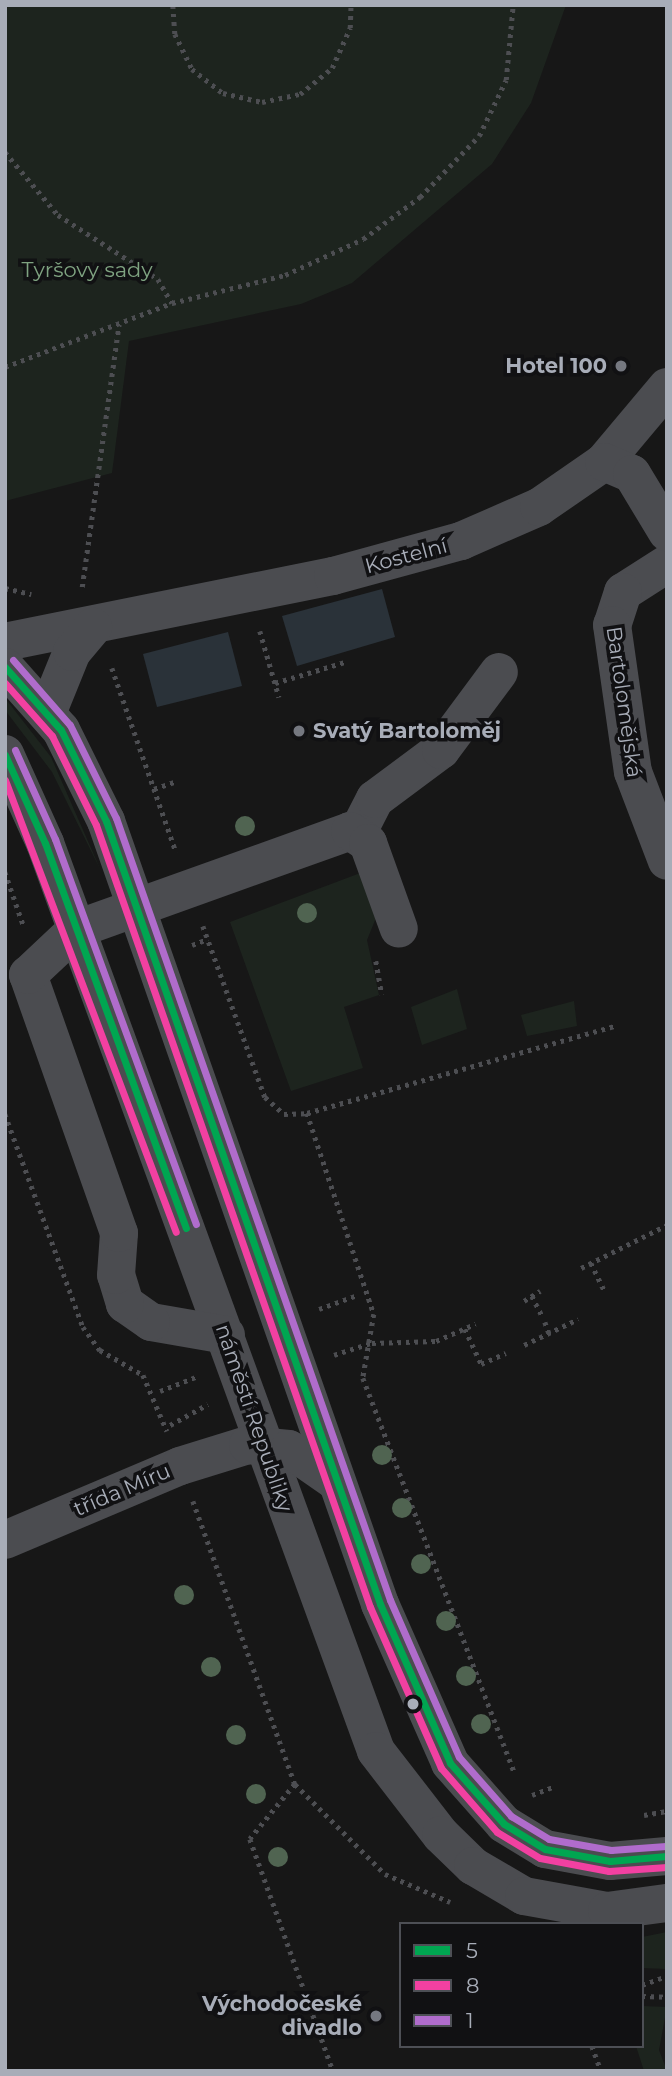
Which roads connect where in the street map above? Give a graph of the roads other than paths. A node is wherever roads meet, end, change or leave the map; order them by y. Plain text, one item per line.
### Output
1 (667, 387) edge
2 (604, 462) junction
3 (667, 533) edge
4 (667, 564) edge
5 (93, 627) junction
6 (5, 642) edge
7 (5, 667) edge
8 (499, 672) dead end
9 (48, 712) junction
10 (5, 754) edge
11 (358, 832) junction
12 (667, 861) edge
13 (137, 907) junction
14 (77, 929) junction
15 (399, 929) dead end
16 (226, 1335) junction
17 (252, 1445) junction
18 (335, 1481) junction
19 (5, 1540) edge
20 (667, 1856) edge
21 (667, 1903) edge

1 - 2 street, Kostelní
2 - 3 street
2 - 5 street, Kostelní
4 - 12 street, Bartolomějská
5 - 6 street, Kostelní
5 - 9 street
7 - 9 street
8 - 11 street
9 - 13 street
10 - 14 street, náměstí Republiky
11 - 13 street
11 - 15 street
13 - 14 street
13 - 18 street
14 - 16 street, náměstí Republiky
14 - 16 street
16 - 17 street, náměstí Republiky
17 - 18 street
17 - 19 street, třída Míru
17 - 21 street, náměstí Republiky
18 - 20 street

